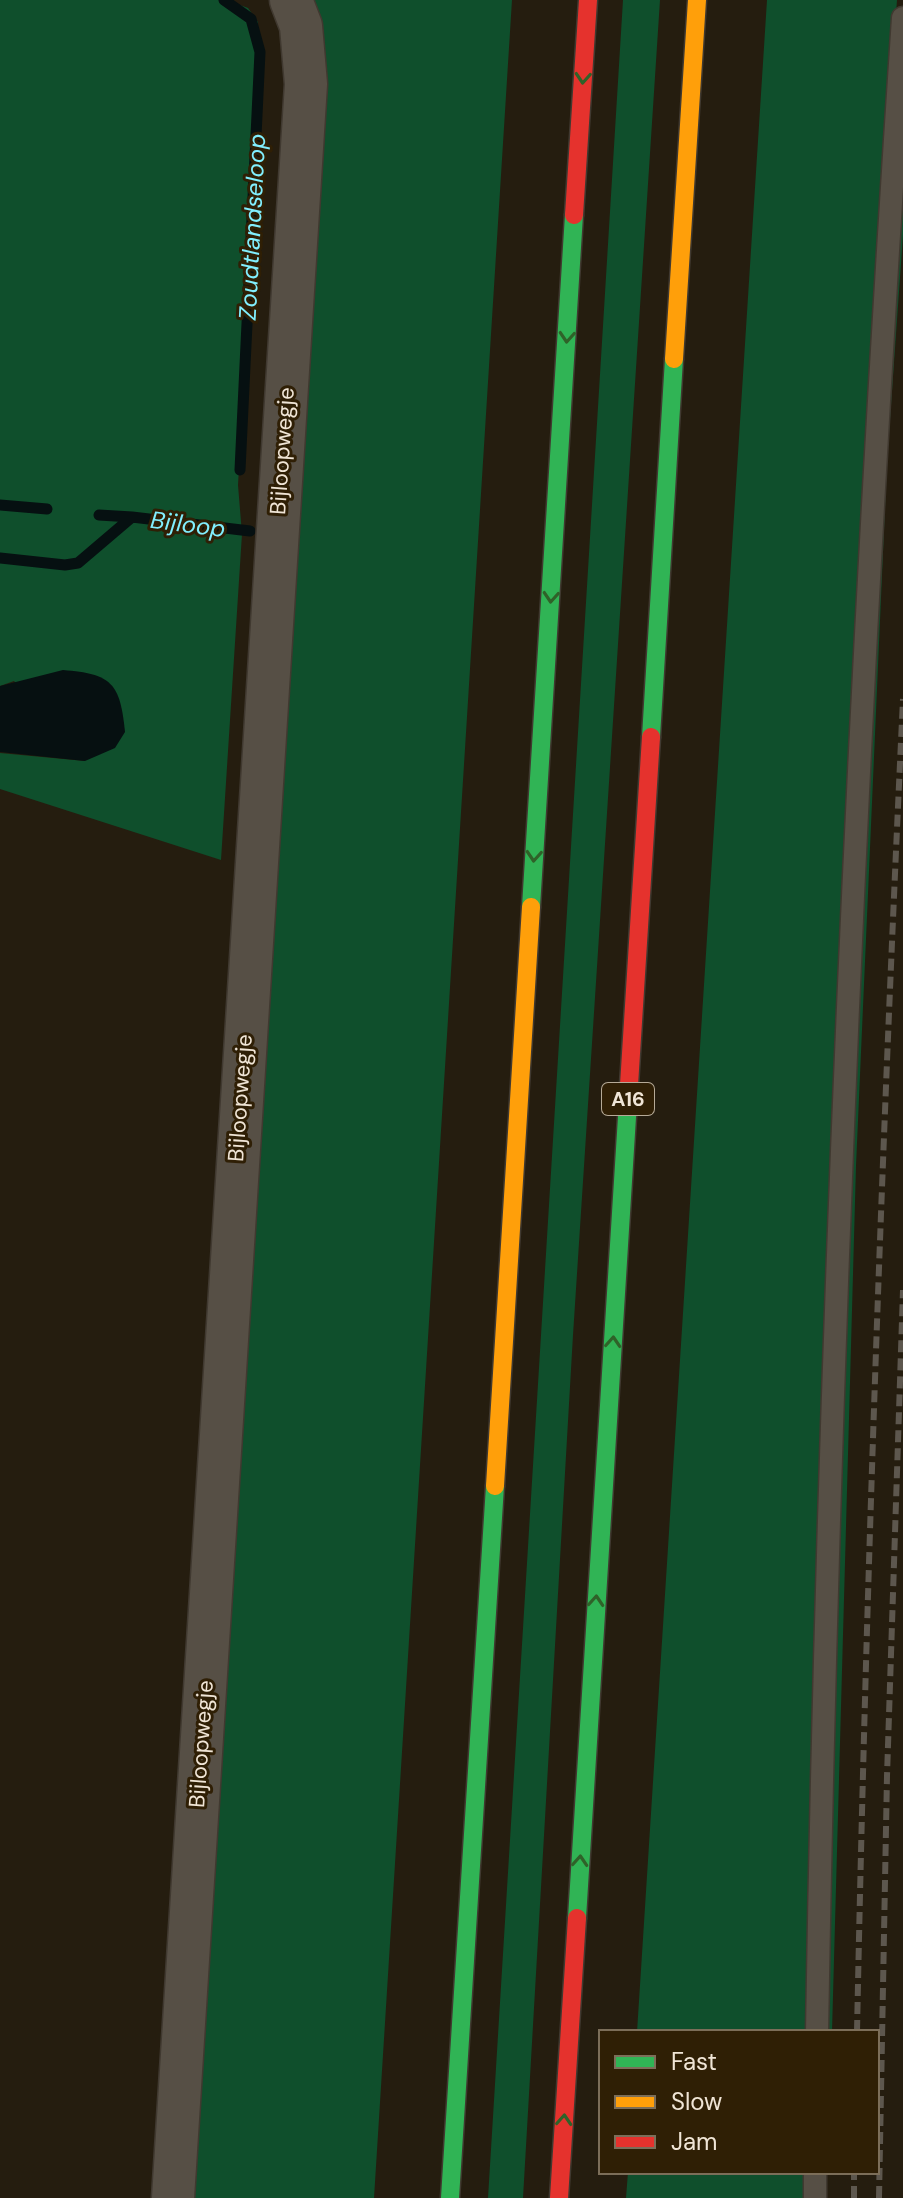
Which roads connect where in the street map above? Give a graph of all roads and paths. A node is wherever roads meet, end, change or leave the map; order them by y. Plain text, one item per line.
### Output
1 (291, 0) edge
2 (588, 0) edge
3 (697, 0) edge
4 (903, 18) edge
5 (817, 2030) edge
6 (815, 2174) edge
7 (173, 2198) edge
8 (450, 2198) edge
9 (559, 2198) edge
10 (815, 2198) edge

1 - 7 street, Bijloopwegje
2 -> 8 highway
9 -> 3 highway, A16
4 - 5 lane
6 - 10 lane

